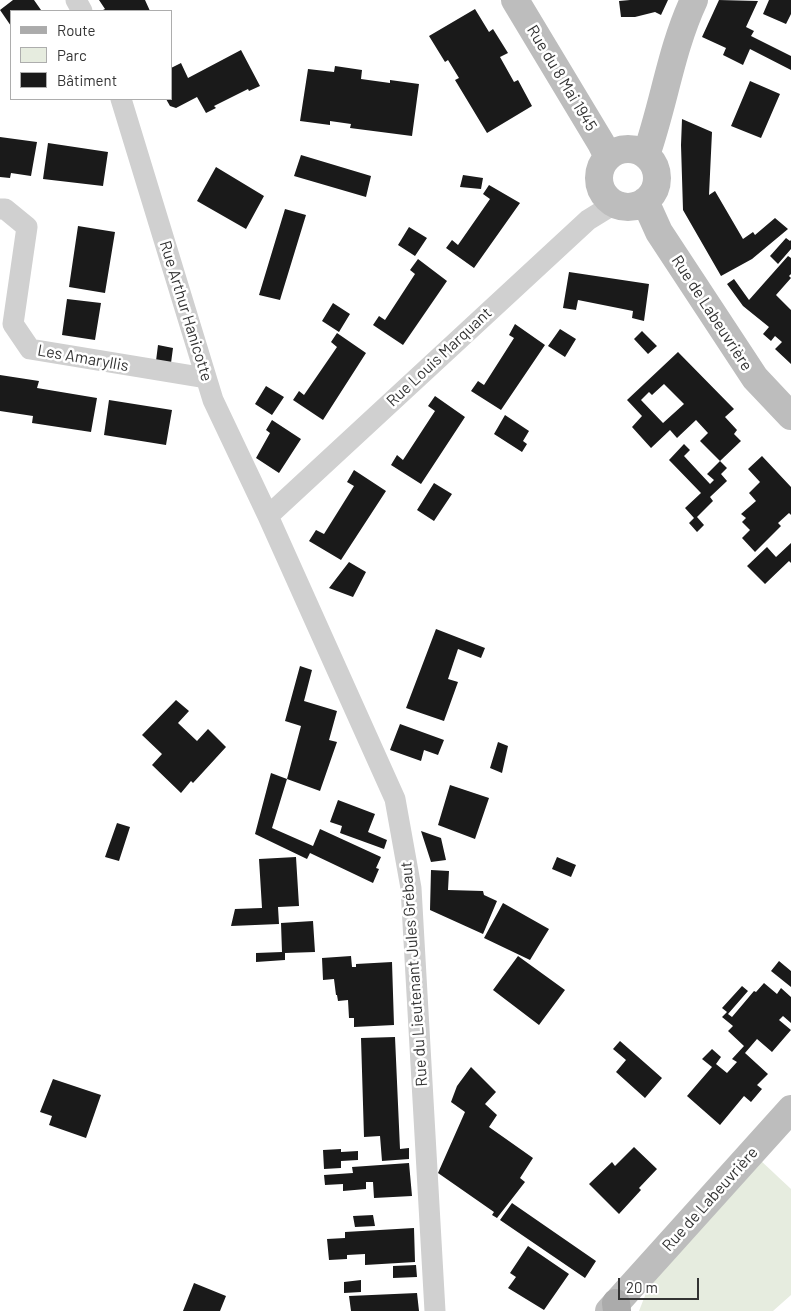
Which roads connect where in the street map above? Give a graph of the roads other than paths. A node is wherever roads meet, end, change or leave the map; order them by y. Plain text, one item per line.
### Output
1 (515, 0) edge
2 (694, 0) edge
3 (121, 100) edge
4 (646, 155) junction
5 (608, 156) junction
6 (645, 201) junction
7 (614, 204) junction
8 (0, 209) edge
9 (206, 378) junction
10 (791, 416) edge
11 (268, 516) junction
12 (791, 1109) edge
13 (614, 1308) edge
14 (435, 1311) edge

1 - 5 street, Rue du 8 Mai 1945
2 - 4 street
3 - 9 street, Rue Arthur Hanicotte
4 - 5 street
4 - 6 street
5 - 7 street
6 - 7 street
6 - 10 street, Rue de Labeuvrière
7 - 11 street, Rue Louis Marquant
8 - 9 street, Les Amaryllis
9 - 11 street, Rue Arthur Hanicotte
11 - 14 street, Rue du Lieutenant Jules Grébaut
12 - 13 street, Rue de Labeuvrière

